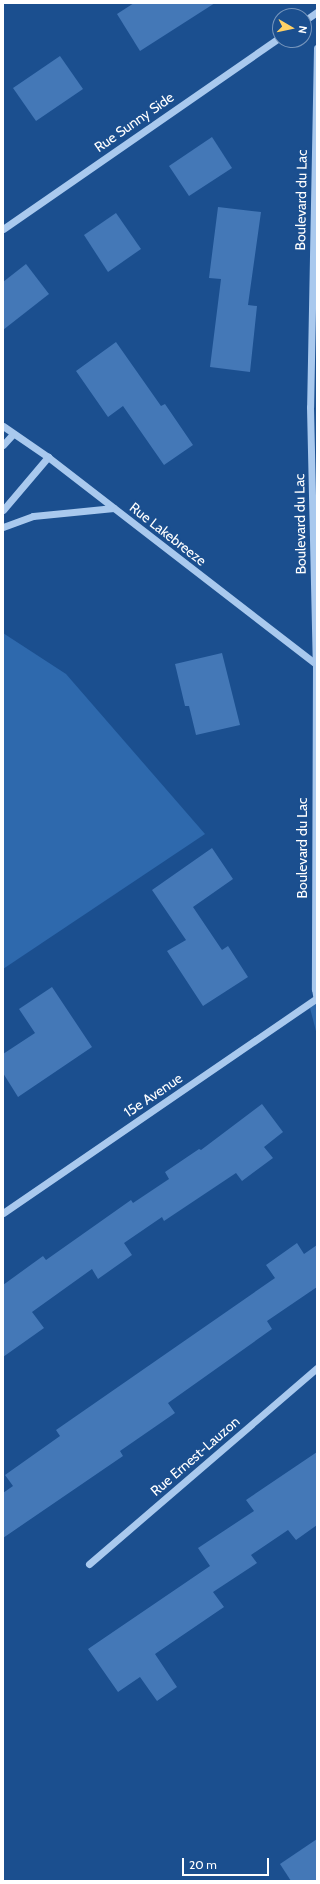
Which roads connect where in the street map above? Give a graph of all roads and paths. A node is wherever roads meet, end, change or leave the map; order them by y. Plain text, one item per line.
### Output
1 (272, 43) edge
2 (317, 48) edge
3 (3, 229) edge
4 (314, 407) edge
5 (3, 426) edge
6 (13, 434) junction
7 (3, 446) edge
8 (48, 457) junction
9 (114, 508) junction
10 (3, 510) edge
11 (3, 527) edge
12 (316, 664) junction
13 (317, 999) edge
14 (3, 1213) edge
15 (317, 1368) edge
16 (89, 1564) dead end

1 - 3 street, Rue Sunny Side
2 - 4 street, Boulevard du Lac
4 - 12 street, Boulevard du Lac
5 - 6 street, Rue Lakebreeze
6 - 7 street
6 - 8 street, Rue Lakebreeze
8 - 9 street, Rue Lakebreeze
8 - 10 street
9 - 11 street
9 - 12 street, Rue Lakebreeze
12 - 13 street, Boulevard du Lac
13 - 14 street, 15e Avenue
15 - 16 street, Rue Ernest-Lauzon

